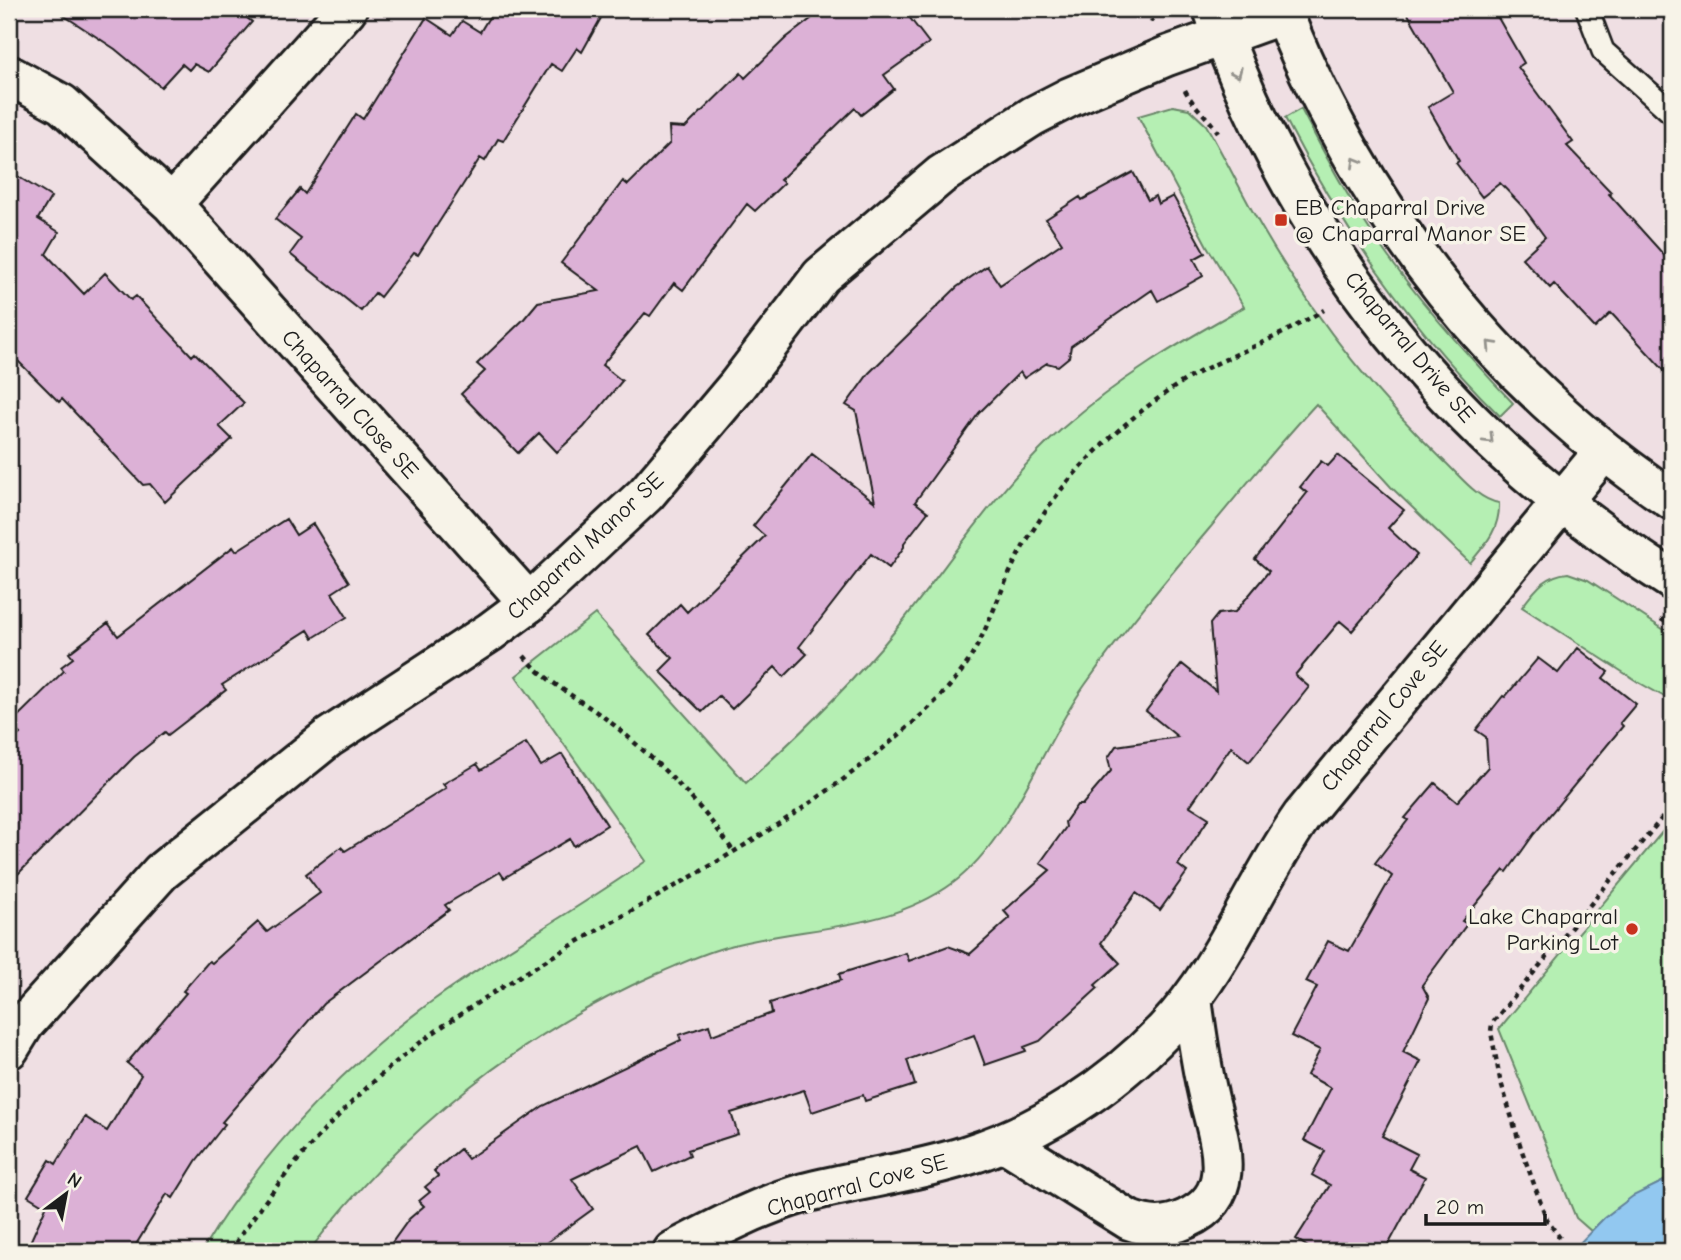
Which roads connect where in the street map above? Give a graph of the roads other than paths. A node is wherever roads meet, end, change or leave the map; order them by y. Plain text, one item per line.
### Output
1 (347, 9) edge
2 (1587, 9) edge
3 (1283, 11) edge
4 (1218, 22) edge
5 (9, 75) edge
6 (1672, 113) edge
7 (172, 204) junction
8 (1604, 451) junction
9 (1672, 500) edge
10 (1561, 503) junction
11 (1672, 580) edge
12 (529, 603) junction
13 (1192, 999) junction
14 (9, 1049) edge
15 (1004, 1142) junction
16 (673, 1251) edge

1 - 7 street
2 - 6 lane
3 - 4 street, Chaparral Manor SE
8 -> 3 street
4 -> 10 street, Chaparral Drive SE
4 - 12 street, Chaparral Manor SE
5 - 7 street, Chaparral Close SE
7 - 12 street, Chaparral Close SE
8 - 9 street
8 - 10 street, Chaparral Cove SE
10 - 11 street, Chaparral Drive SE
10 - 13 street, Chaparral Cove SE
12 - 14 street, Chaparral Manor SE
13 - 15 street, Chaparral Cove SE
13 - 15 street
15 - 16 street, Chaparral Cove SE

